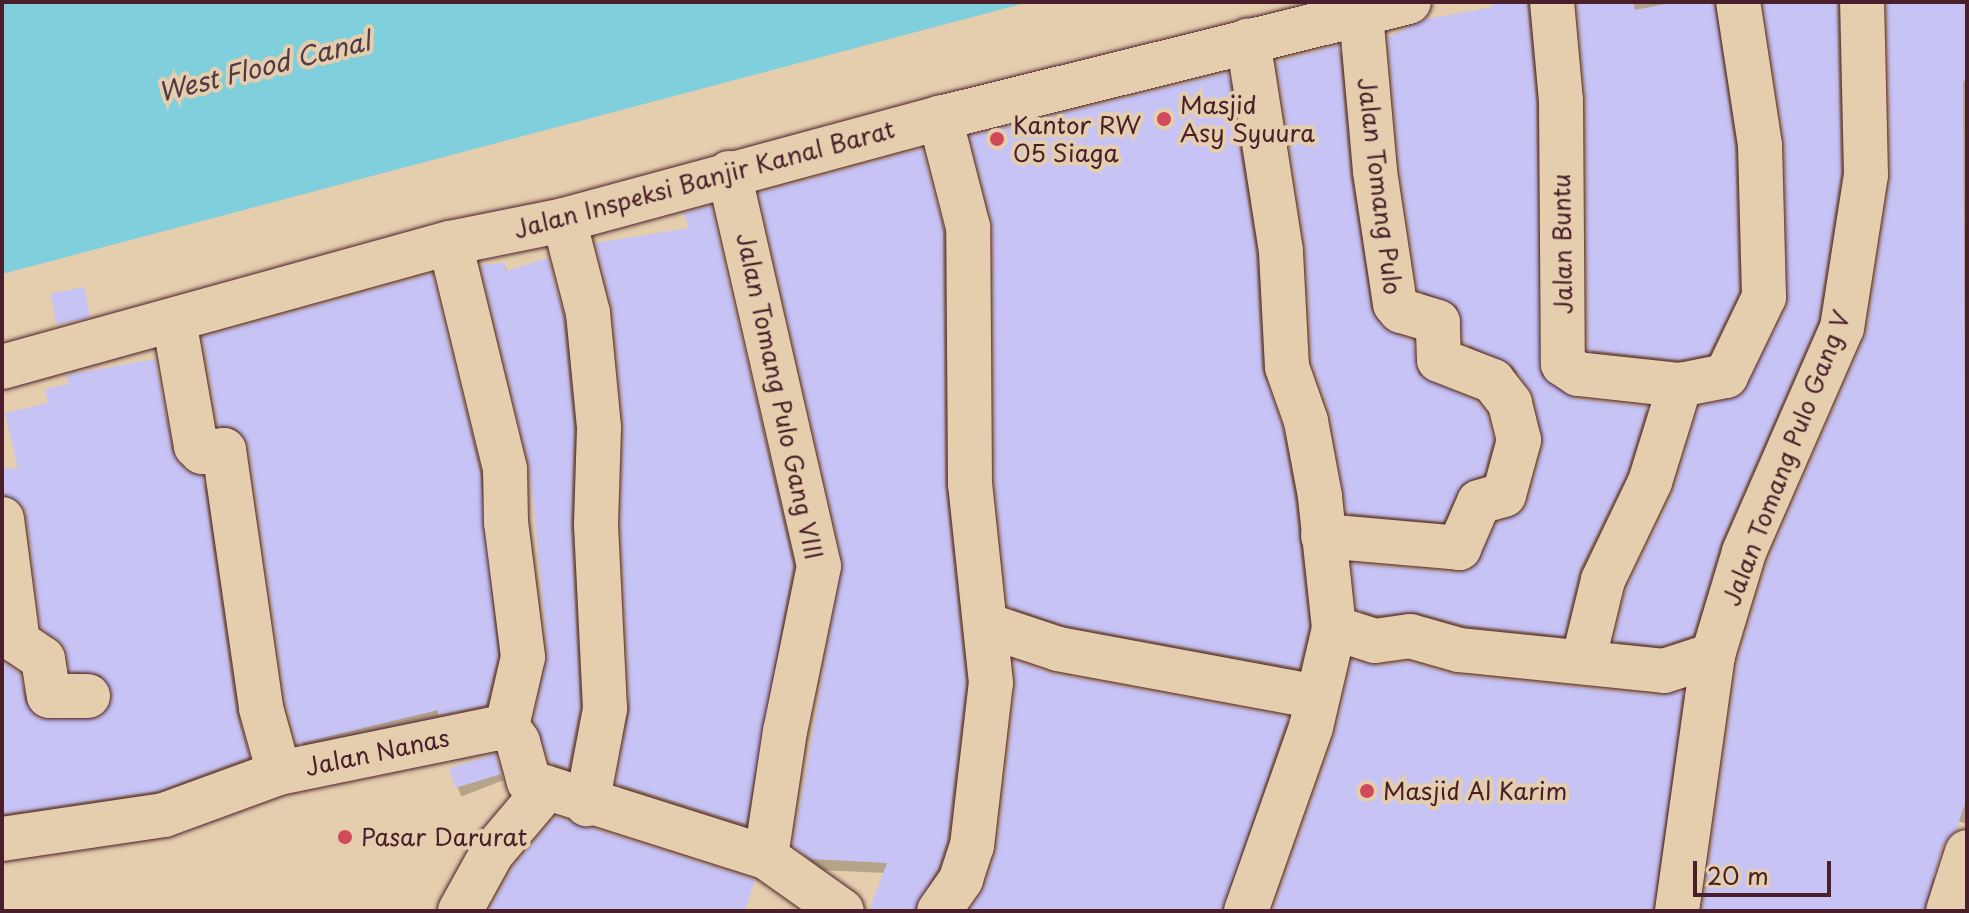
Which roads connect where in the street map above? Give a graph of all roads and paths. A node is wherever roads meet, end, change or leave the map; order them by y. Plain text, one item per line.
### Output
1 (1409, 2) edge
2 (1552, 2) edge
3 (1738, 2) edge
4 (1862, 2) edge
5 (1361, 15) junction
6 (1248, 41) junction
7 (940, 118) junction
8 (729, 173) junction
9 (564, 220) junction
10 (450, 243) junction
11 (174, 320) junction
12 (2, 367) edge
13 (1680, 385) junction
14 (2, 519) edge
15 (1323, 536) junction
16 (986, 625) junction
17 (1334, 628) junction
18 (1713, 655) junction
19 (1583, 662) junction
20 (88, 696) dead end
21 (1317, 697) junction
22 (507, 726) junction
23 (279, 773) junction
24 (546, 789) junction
25 (587, 804) junction
26 (2, 839) edge
27 (1967, 852) edge
28 (766, 857) junction
29 (1255, 908) edge
30 (460, 911) edge
31 (842, 911) edge
32 (939, 911) edge
33 (1677, 911) edge
34 (1948, 911) edge

1 - 5 street, Jalan Inspeksi Banjir Kanal Barat
2 - 13 street, Jalan Buntu
3 - 13 street
4 - 18 street, Jalan Tomang Pulo Gang V
5 - 6 street, Jalan Inspeksi Banjir Kanal Barat
5 - 15 street, Jalan Tomang Pulo
6 - 7 street, Jalan Inspeksi Banjir Kanal Barat
6 - 15 street
7 - 8 street, Jalan Inspeksi Banjir Kanal Barat
7 - 16 street
8 - 9 street, Jalan Inspeksi Banjir Kanal Barat
8 - 28 street, Jalan Tomang Pulo Gang VIII
9 - 10 street, Jalan Inspeksi Banjir Kanal Barat
9 - 25 street
10 - 11 street, Jalan Inspeksi Banjir Kanal Barat
10 - 22 street
11 - 12 street, Jalan Inspeksi Banjir Kanal Barat
11 - 23 street, Jalan Nanas
13 - 19 street
14 - 20 street
15 - 17 street
16 - 21 street
16 - 32 street
17 - 19 street
17 - 21 street
18 - 19 street
18 - 33 street, Jalan Tomang Pulo Gang V
21 - 29 street
22 - 23 street, Jalan Nanas
22 - 24 street
23 - 26 street
24 - 25 street
24 - 30 street
25 - 28 street
27 - 34 street
28 - 31 street

